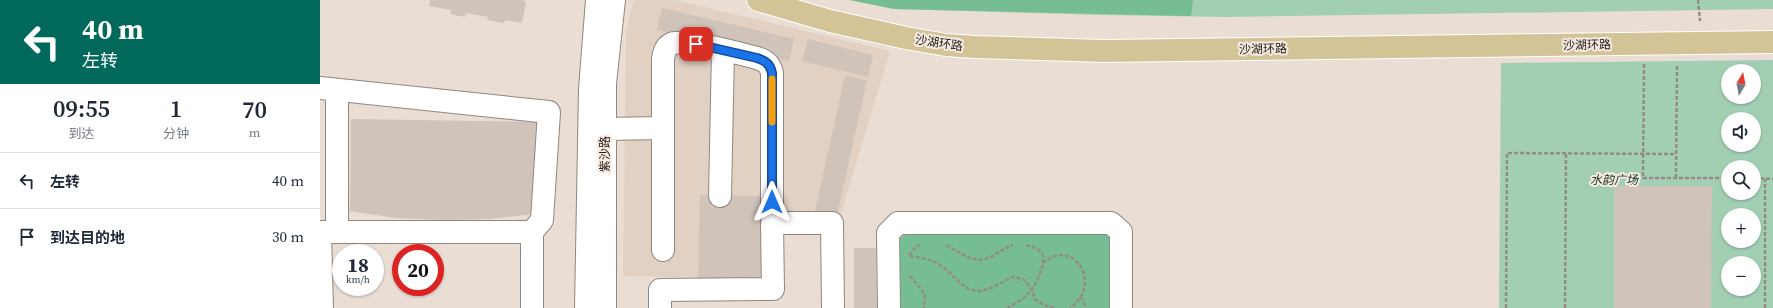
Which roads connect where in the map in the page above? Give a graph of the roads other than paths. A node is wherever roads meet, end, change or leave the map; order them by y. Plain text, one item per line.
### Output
1 (597, 0) edge
2 (614, 0) edge
3 (758, 0) edge
4 (1773, 42) edge
5 (723, 50) junction
6 (329, 89) edge
7 (605, 128) junction
8 (662, 128) junction
9 (720, 196) dead end
10 (772, 202) dead end
11 (326, 232) edge
12 (532, 232) junction
13 (662, 250) dead end
14 (322, 308) edge
15 (532, 308) edge
16 (586, 308) edge
17 (605, 308) edge
18 (660, 308) edge
19 (833, 308) edge
20 (889, 308) edge
21 (1121, 308) edge

1 - 16 street, 紫沙路
2 - 7 street, 紫沙路
3 - 4 main road, 沙湖环路
5 - 8 street
5 - 9 street
5 - 10 street
6 - 11 street
6 - 12 street
7 - 8 street
7 - 17 street, 紫沙路
8 - 13 street
11 - 12 street
11 - 14 street
12 - 15 street
18 - 19 street
20 - 21 street

